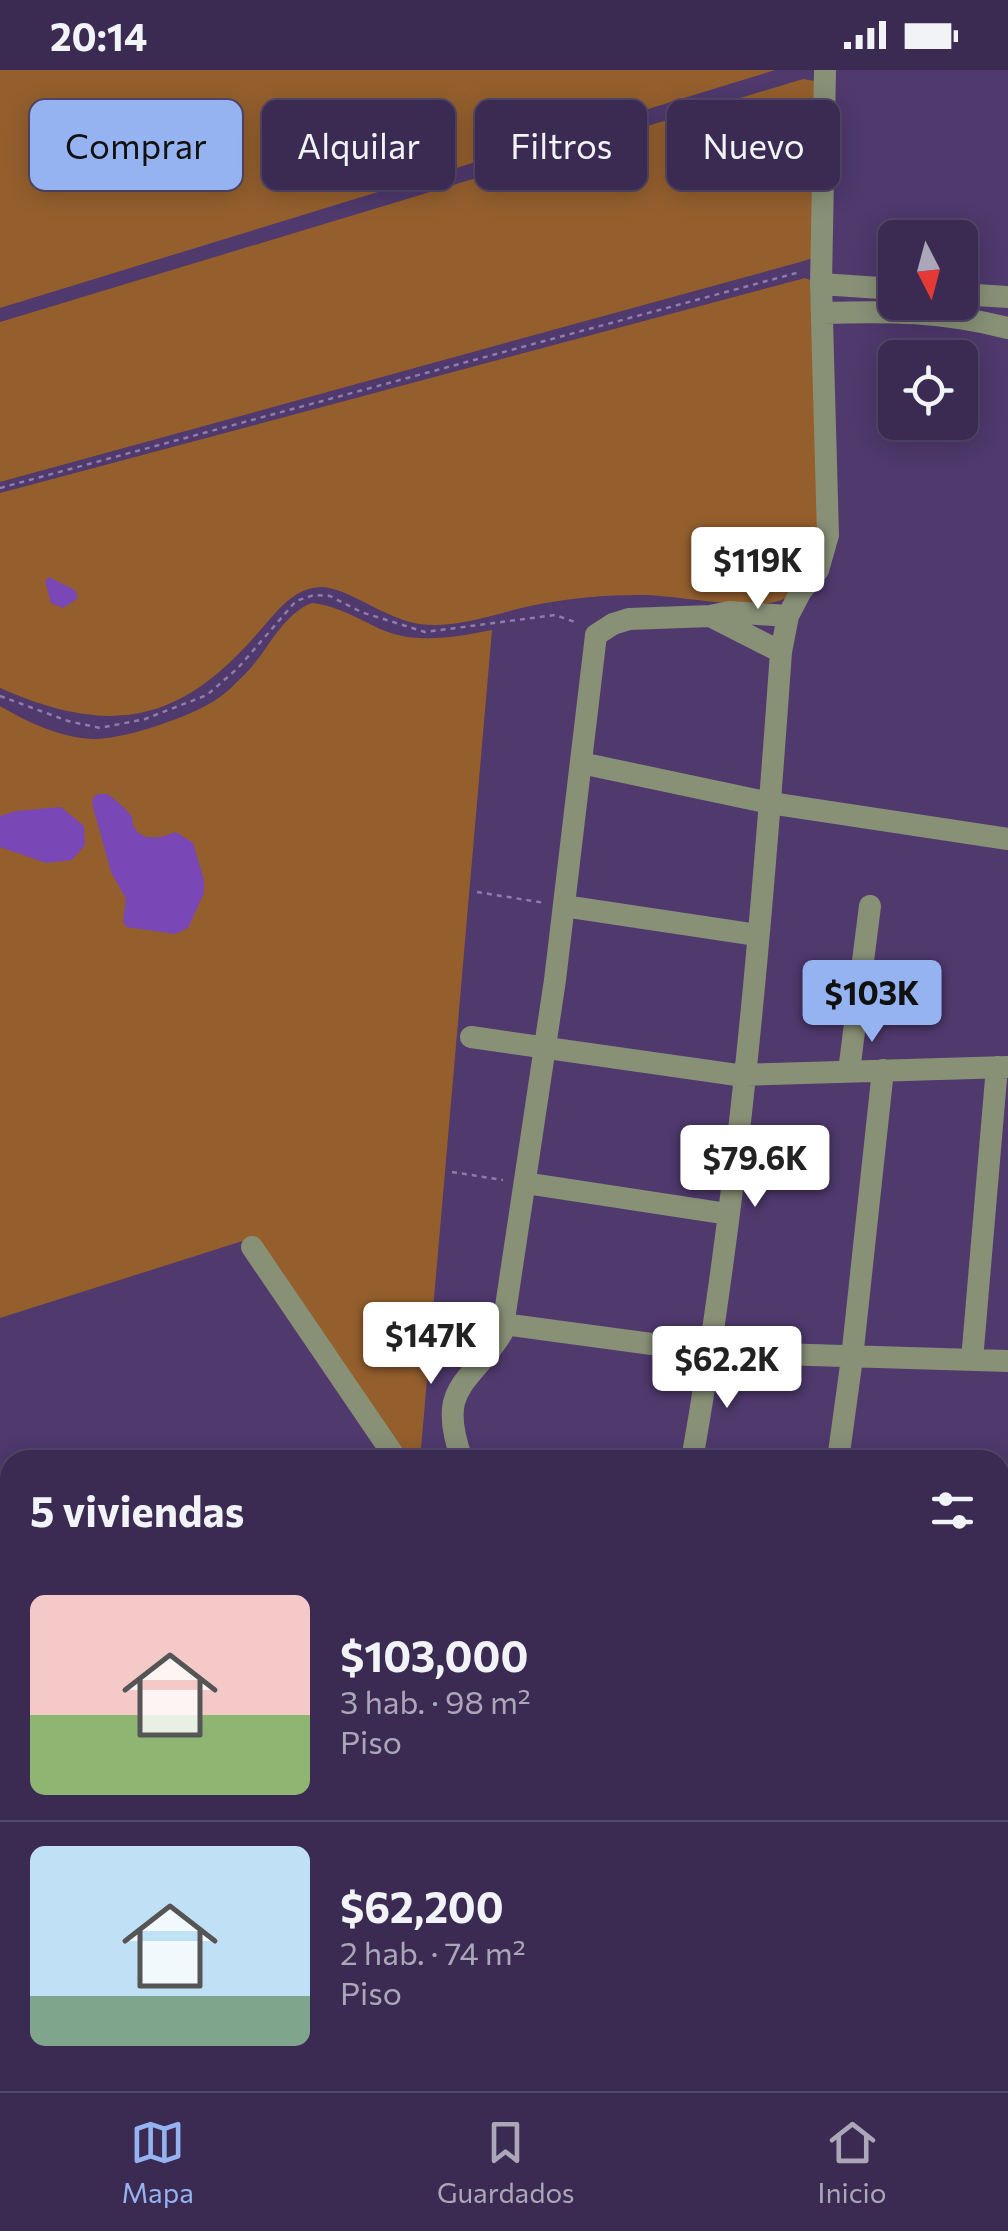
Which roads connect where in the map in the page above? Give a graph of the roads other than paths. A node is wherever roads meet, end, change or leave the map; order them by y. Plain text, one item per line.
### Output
1 (825, 70) edge
2 (821, 275) junction
3 (878, 286) edge
4 (978, 295) edge
5 (1008, 297) edge
6 (822, 313) junction
7 (1008, 328) edge
8 (710, 616) junction
9 (788, 616) junction
10 (782, 652) junction
11 (580, 763) junction
12 (770, 803) junction
13 (1008, 839) edge
14 (564, 906) junction
15 (870, 906) dead end
16 (757, 934) junction
17 (471, 1038) dead end
18 (545, 1047) junction
19 (1002, 1067) edge
20 (883, 1070) junction
21 (850, 1071) junction
22 (746, 1074) junction
23 (525, 1183) junction
24 (728, 1214) junction
25 (252, 1247) dead end
26 (504, 1324) junction
27 (711, 1352) junction
28 (852, 1358) junction
29 (972, 1360) junction
30 (1008, 1361) edge
31 (390, 1450) edge
32 (459, 1450) edge
33 (694, 1450) edge
34 (839, 1450) edge

1 - 2 street
2 - 3 street
2 - 6 street
4 - 5 street
6 - 7 street
6 - 9 street
8 - 9 street
8 - 10 street
8 - 11 street
9 - 10 street
10 - 12 street
11 - 12 street
11 - 14 street
12 - 13 street
12 - 16 street
14 - 16 street
14 - 18 street
15 - 21 street
16 - 22 street
17 - 18 street
18 - 22 street
18 - 23 street
19 - 20 street
19 - 29 street
20 - 21 street
20 - 28 street
21 - 22 street
22 - 24 street
23 - 24 street
23 - 26 street
24 - 27 street
25 - 31 street
26 - 27 street
26 - 32 street
27 - 28 street
27 - 33 street
28 - 29 street
28 - 34 street
29 - 30 street

